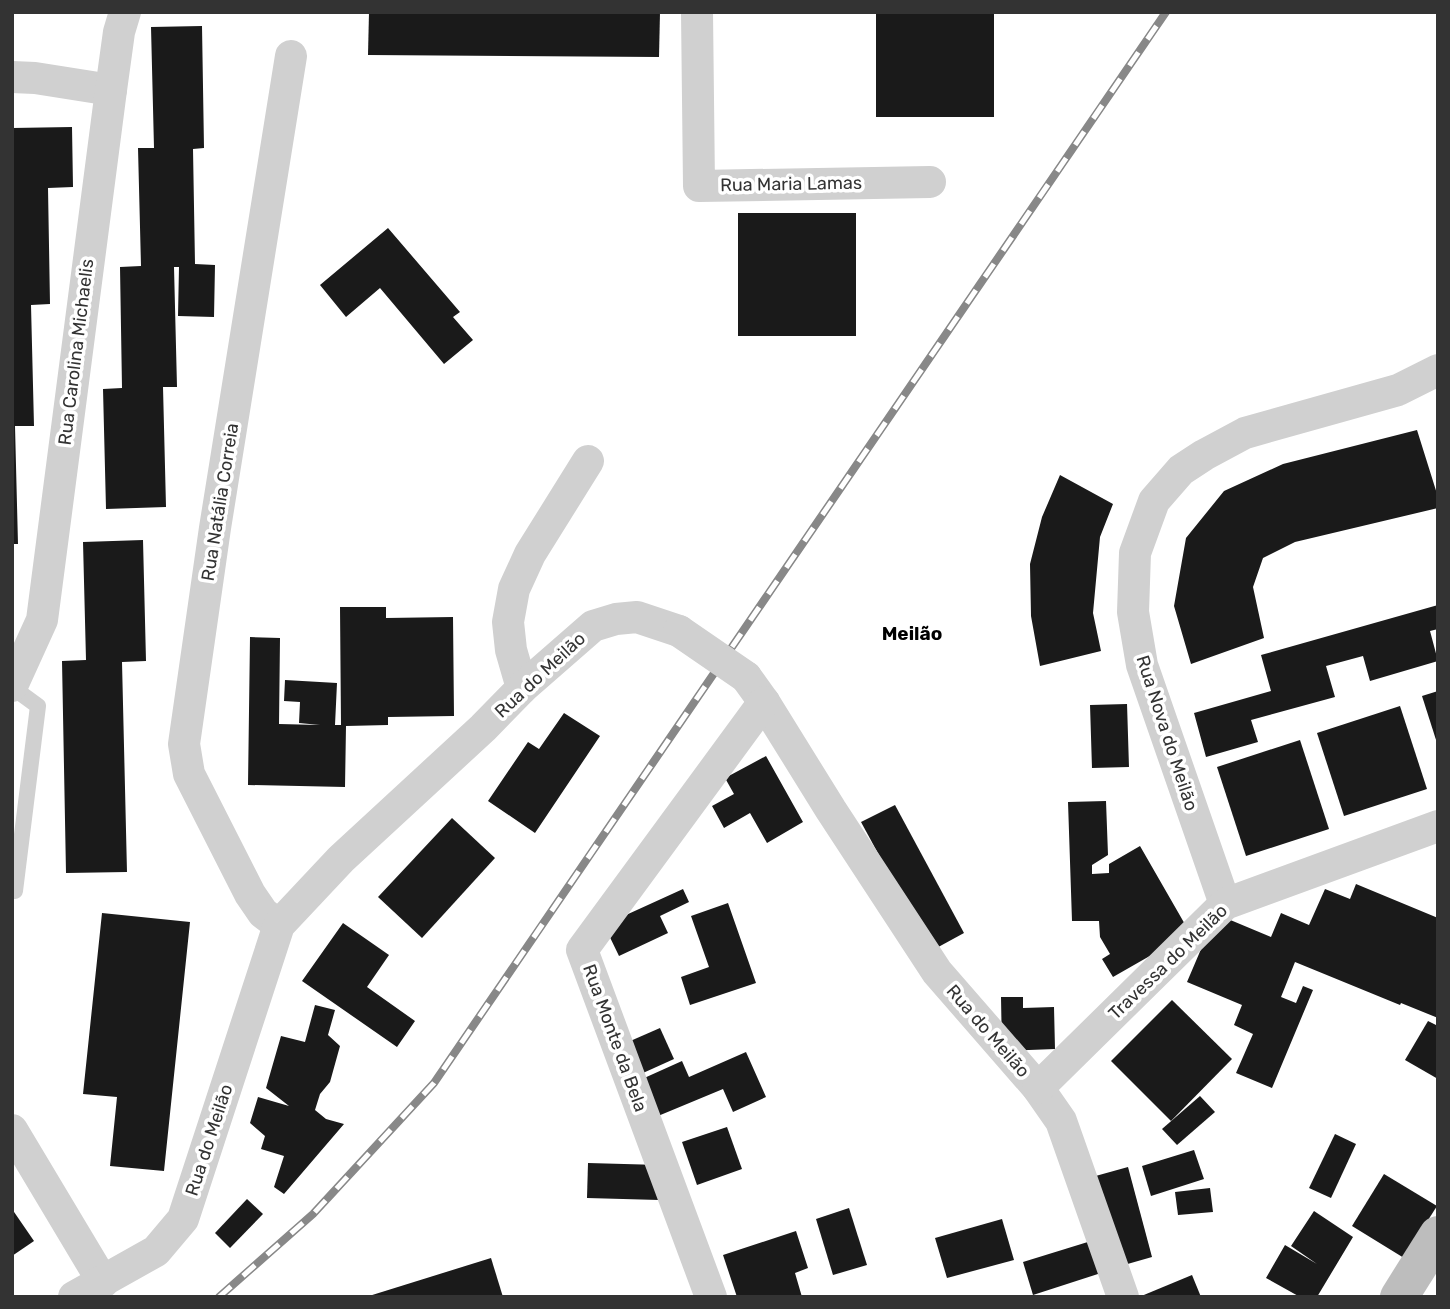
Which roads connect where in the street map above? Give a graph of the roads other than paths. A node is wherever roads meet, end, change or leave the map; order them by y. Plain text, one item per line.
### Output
1 (125, 12) edge
2 (697, 12) edge
3 (291, 56) dead end
4 (12, 77) edge
5 (111, 90) junction
6 (930, 182) dead end
7 (1438, 370) edge
8 (588, 461) dead end
9 (12, 687) edge
10 (522, 688) junction
11 (755, 690) junction
12 (1438, 826) edge
13 (15, 891) dead end
14 (1225, 904) junction
15 (279, 925) junction
16 (1038, 1088) junction
17 (12, 1130) edge
18 (1438, 1235) edge
19 (103, 1282) junction
20 (75, 1297) edge
21 (711, 1297) edge
22 (1124, 1297) edge
23 (1399, 1297) edge

1 - 5 street, Rua Carolina Michaelis
2 - 6 street, Rua Maria Lamas
3 - 15 street, Rua Natália Correia
4 - 5 street
5 - 9 street, Rua Carolina Michaelis
7 - 14 street, Rua Nova do Meilão
8 - 10 street
9 - 13 lane
10 - 11 street, Rua do Meilão, bridge
10 - 15 street, Rua do Meilão
11 - 16 street, Rua do Meilão
11 - 21 street, Rua Monte da Bela
12 - 14 street, Travessa do Meilão
14 - 16 street, Travessa do Meilão
15 - 19 street, Rua do Meilão
16 - 22 street, Rua do Meilão
17 - 19 street
18 - 23 main road
19 - 20 street, Rua do Meilão

